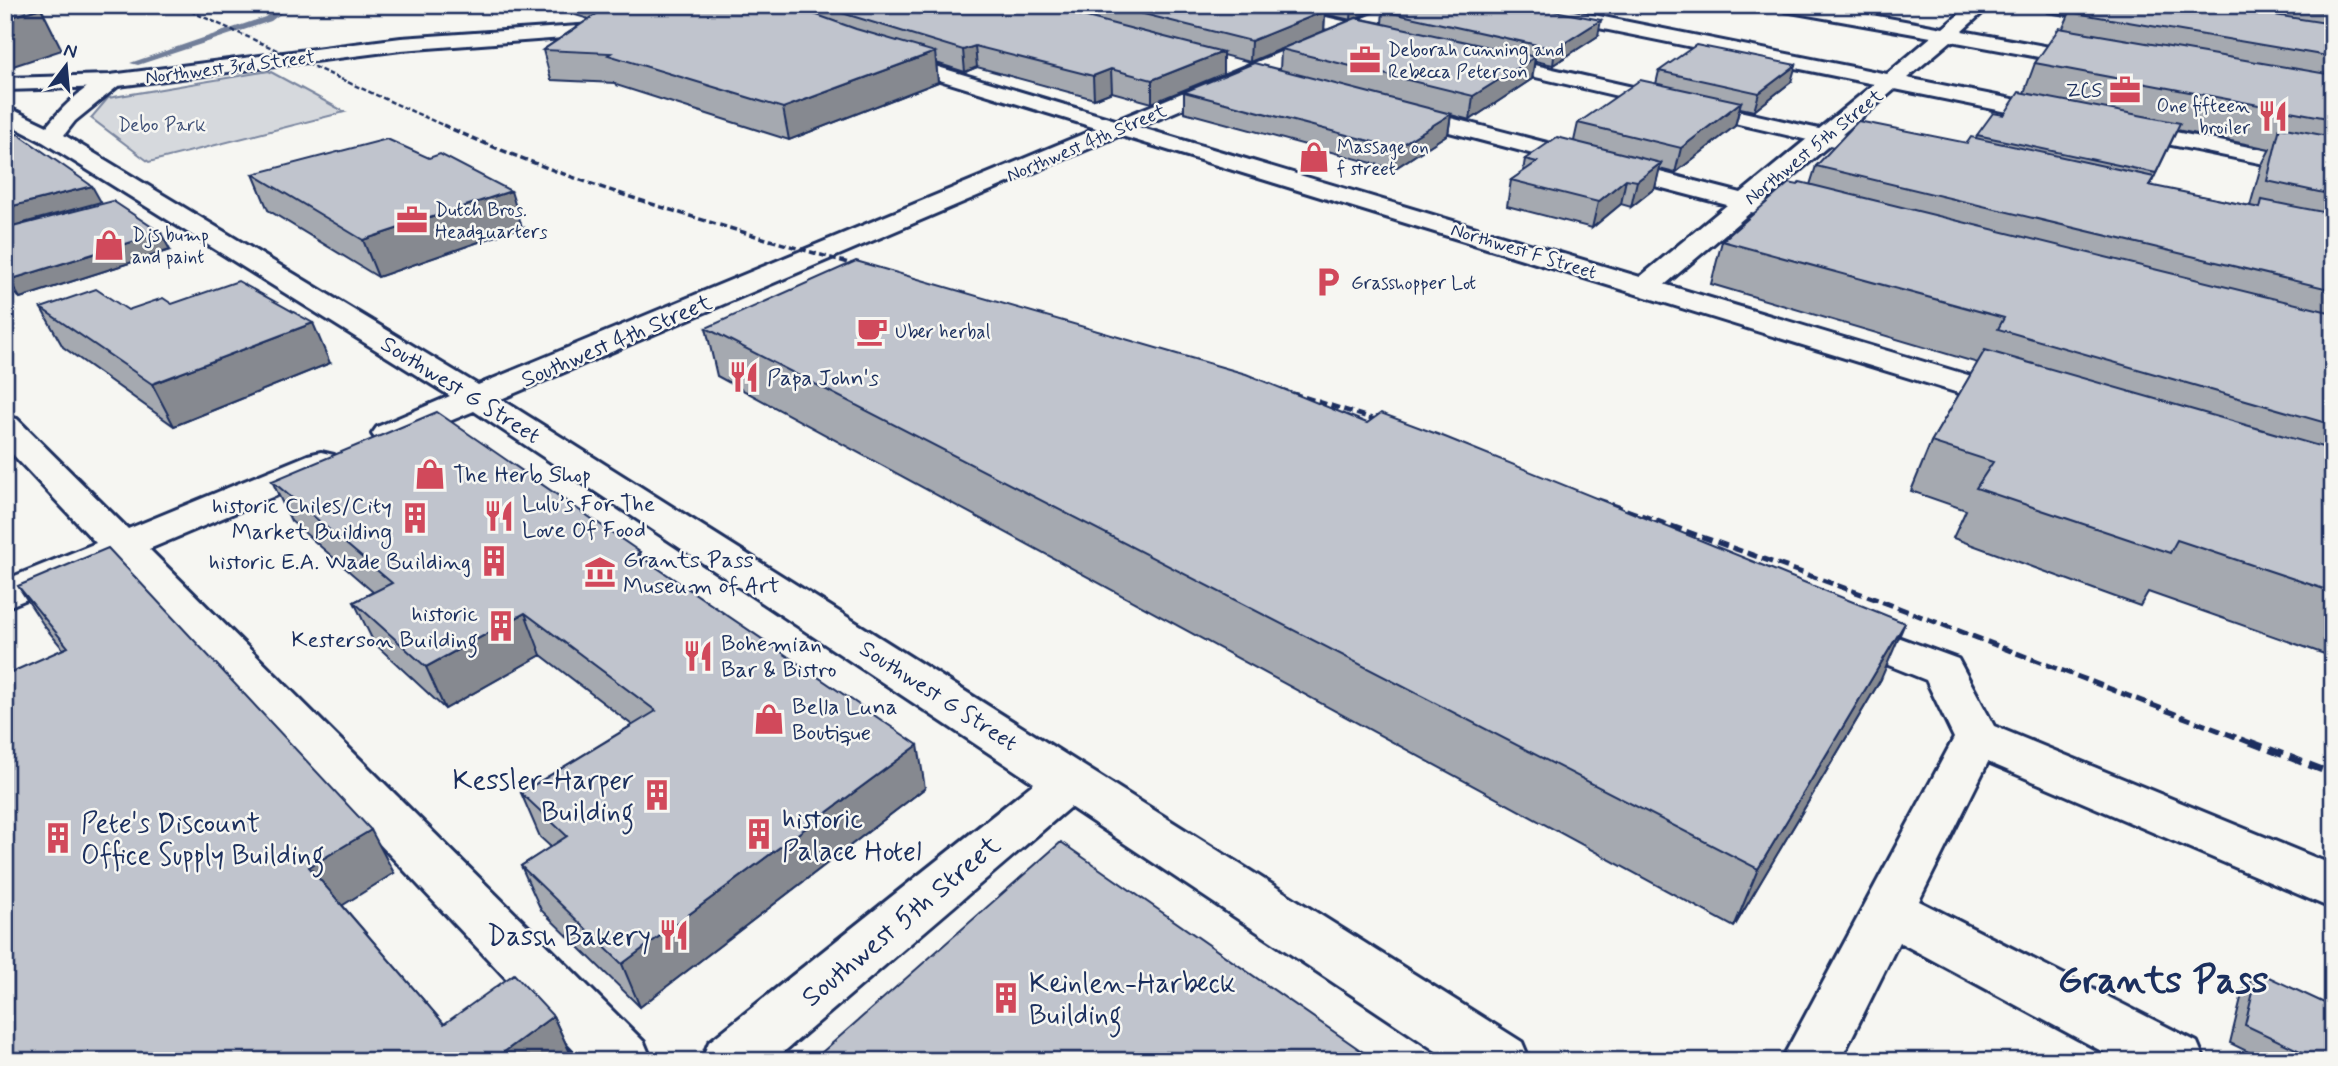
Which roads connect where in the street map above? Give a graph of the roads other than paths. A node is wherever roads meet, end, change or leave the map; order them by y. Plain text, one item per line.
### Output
1 (1247, 5) edge
2 (1410, 5) edge
3 (1515, 5) edge
4 (1786, 5) edge
5 (1982, 5) edge
6 (2048, 5) edge
7 (2146, 21) edge
8 (1353, 29) junction
9 (644, 30) edge
10 (1947, 34) junction
11 (1408, 42) edge
12 (868, 52) edge
13 (1462, 54) edge
14 (1210, 62) edge
15 (2107, 64) edge
16 (1251, 72) junction
17 (110, 81) junction
18 (1891, 81) junction
19 (1291, 83) edge
20 (5, 84) edge
21 (1371, 104) edge
22 (5, 113) edge
23 (2079, 119) edge
24 (2105, 124) edge
25 (1119, 127) junction
26 (51, 137) junction
27 (1825, 137) junction
28 (1906, 155) edge
29 (2333, 171) edge
30 (153, 199) junction
31 (1744, 202) junction
32 (119, 208) edge
33 (1838, 226) edge
34 (762, 279) junction
35 (1645, 287) junction
36 (793, 292) edge
37 (476, 398) junction
38 (2043, 408) edge
39 (5, 426) edge
40 (122, 546) junction
41 (5, 595) edge
42 (1814, 620) edge
43 (1977, 738) junction
44 (1070, 780) junction
45 (2333, 888) edge
46 (1887, 910) junction
47 (622, 1061) edge
48 (730, 1061) edge
49 (1501, 1061) edge
50 (1810, 1061) edge
51 (2176, 1061) edge

1 - 8 street
2 - 8 street, Northwest 4th Street
3 - 18 street
4 - 10 street
5 - 10 street, Northwest 5th Street
6 - 7 street
8 - 11 street
8 - 16 street, Northwest 4th Street
9 - 17 street, Northwest 3rd Street
10 - 15 street
10 - 18 street, Northwest 5th Street
12 - 25 street, Northwest F Street
13 - 27 street
14 - 16 street
16 - 19 street
16 - 25 street, Northwest 4th Street
17 - 20 street, Northwest 3rd Street
17 - 26 street
18 - 23 street
18 - 27 street, Northwest 5th Street
21 - 31 street
22 - 26 street, Southwest G Street
24 - 29 street
25 - 34 street, Northwest 4th Street
25 - 35 street, Northwest F Street
26 - 30 street, Southwest G Street
27 - 28 street
27 - 31 street, Northwest 5th Street
30 - 32 street
30 - 37 street, Southwest G Street
31 - 33 street
31 - 35 street, Northwest 5th Street
34 - 36 street
34 - 37 street, Southwest 4th Street
35 - 38 street, Northwest F Street
37 - 40 street, Southwest 4th Street
37 - 44 street, Southwest G Street
39 - 40 street
40 - 41 street, Southwest 4th Street
40 - 47 street
42 - 43 street
43 - 45 street
43 - 46 street
44 - 48 street, Southwest 5th Street
44 - 49 street, Southwest G Street
46 - 50 street
46 - 51 street

